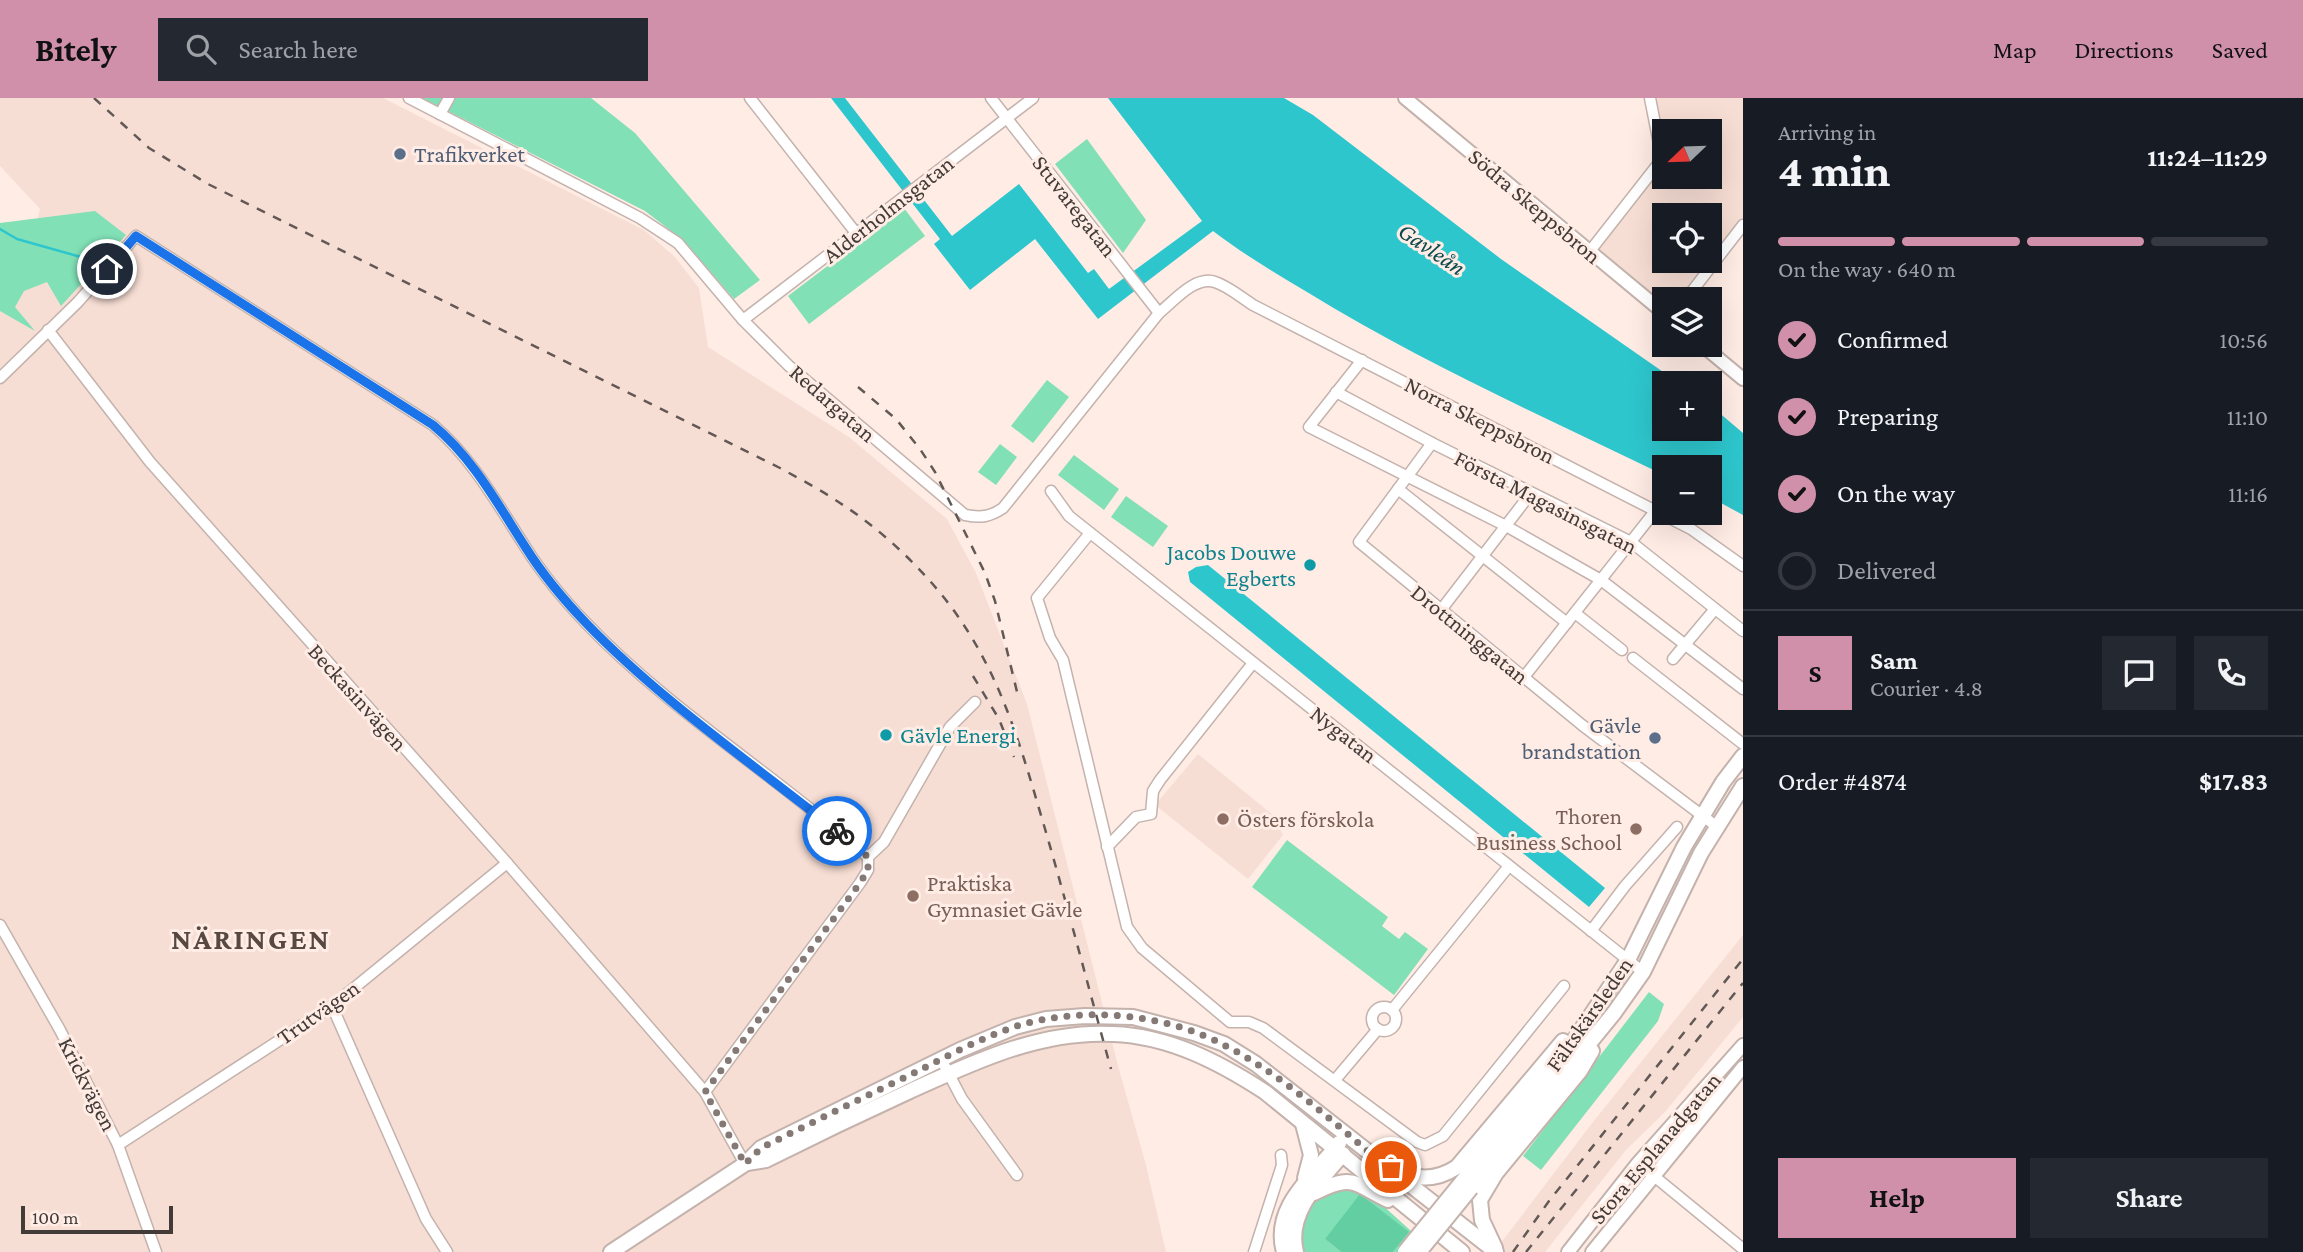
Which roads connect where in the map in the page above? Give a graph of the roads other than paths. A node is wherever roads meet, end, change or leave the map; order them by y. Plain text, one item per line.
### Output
1 (409, 98) edge
2 (449, 98) edge
3 (750, 98) edge
4 (991, 98) edge
5 (1033, 98) edge
6 (1405, 98) edge
7 (1650, 98) edge
8 (440, 114) junction
9 (1006, 118) junction
10 (1743, 225) edge
11 (856, 233) junction
12 (1590, 251) junction
13 (1214, 281) joint
14 (1695, 287) edge
15 (1652, 303) edge
16 (1159, 313) junction
17 (743, 320) junction
18 (48, 330) junction
19 (1716, 357) edge
20 (1362, 360) junction
21 (0, 378) edge
22 (1743, 379) edge
23 (1336, 392) junction
24 (1432, 443) junction
25 (1407, 475) junction
26 (1398, 489) junction
27 (1051, 491) dead end
28 (1531, 493) junction
29 (1652, 508) edge
30 (1652, 515) edge
31 (1684, 525) edge
32 (1506, 526) junction
33 (1090, 533) junction
34 (1631, 542) junction
35 (1484, 556) junction
36 (1743, 566) edge
37 (1601, 580) junction
38 (1715, 609) junction
39 (1441, 610) junction
40 (1575, 612) junction
41 (1567, 623) junction
42 (1743, 631) edge
43 (1685, 645) junction
44 (1622, 650) dead end
45 (1633, 658) dead end
46 (1673, 659) dead end
47 (1253, 663) junction
48 (1524, 677) junction
49 (1743, 689) edge
50 (975, 702) dead end
51 (1743, 744) edge
52 (1743, 756) edge
53 (1743, 786) edge
54 (1702, 817) junction
55 (1716, 826) junction
56 (1677, 827) dead end
57 (1107, 847) junction
58 (868, 857) junction
59 (507, 863) junction
60 (1508, 866) junction
61 (0, 925) edge
62 (1591, 931) junction
63 (1628, 960) junction
64 (1643, 972) junction
65 (1564, 986) dead end
66 (1602, 996) junction
67 (332, 1006) junction
68 (1392, 1010) junction
69 (1614, 1013) junction
70 (1378, 1029) junction
71 (1742, 1048) edge
72 (941, 1059) junction
73 (1743, 1067) edge
74 (948, 1074) junction
75 (1335, 1080) junction
76 (705, 1092) junction
77 (1302, 1122) junction
78 (1350, 1137) junction
79 (118, 1144) junction
80 (1338, 1152) junction
81 (1282, 1155) dead end
82 (1378, 1160) junction
83 (1638, 1163) junction
84 (745, 1164) junction
85 (1017, 1175) dead end
86 (1653, 1175) junction
87 (1466, 1185) junction
88 (1306, 1191) junction
89 (1417, 1214) junction
90 (1743, 1248) edge
91 (156, 1252) edge
92 (447, 1252) edge
93 (611, 1252) edge
94 (1254, 1252) edge
95 (1284, 1252) edge
96 (1296, 1252) edge
97 (1405, 1252) edge
98 (1419, 1252) edge
99 (1462, 1252) edge
100 (1497, 1252) edge
101 (1568, 1252) edge
102 (1592, 1252) edge

1 - 8 street, Redargatan
2 - 8 street
3 - 11 street
4 - 9 street, Stuvaregatan
5 - 9 street, Alderholmsgatan
6 - 12 street, Södra Skeppsbron
7 - 12 street
8 - 17 street, Redargatan
9 - 11 street, Alderholmsgatan
9 - 16 street, Stuvaregatan
10 - 14 street
11 - 17 street, Alderholmsgatan
12 - 15 street, Södra Skeppsbron
13 - 16 street, Redargatan
13 - 20 street, Norra Skeppsbron
16 - 17 street, Redargatan
18 - 21 street
18 - 58 street
18 - 59 street, Beckasinvägen
19 - 22 street
20 - 23 street
20 - 29 street, Norra Skeppsbron
23 - 24 street, Första Magasinsgatan
23 - 25 street
24 - 25 street
24 - 28 street, Första Magasinsgatan
25 - 26 street
25 - 32 street
26 - 35 street
26 - 39 street, Drottninggatan
27 - 33 street, Nygatan
28 - 32 street
28 - 34 street, Första Magasinsgatan
30 - 34 street
31 - 36 street, Norra Skeppsbron
32 - 35 street
32 - 37 street
33 - 47 street, Nygatan
33 - 57 street
34 - 37 street
34 - 38 street, Första Magasinsgatan
35 - 39 street
35 - 41 street
37 - 40 street
37 - 43 street
38 - 42 street, Första Magasinsgatan
38 - 43 street
39 - 48 street, Drottninggatan
40 - 41 street
40 - 44 street
41 - 48 street
43 - 46 street
43 - 49 street
45 - 51 street
47 - 57 street
47 - 60 street, Nygatan
48 - 54 street, Drottninggatan
50 - 58 street
52 - 54 main road, Fältskärsleden
53 - 55 main road, Fältskärsleden
54 - 55 street, Drottninggatan
54 - 63 main road, Fältskärsleden
55 - 64 main road, Fältskärsleden
56 - 62 street
57 - 75 street
58 - 76 street
59 - 67 street, Trutvägen
59 - 76 street, Beckasinvägen
60 - 62 street, Nygatan
60 - 68 street
61 - 79 street, Krickvägen
62 - 63 street, Nygatan
63 - 64 street, Nygatan
63 - 66 main road, Fältskärsleden
64 - 69 main road, Fältskärsleden
65 - 75 street
66 - 82 main road
66 - 87 main road, Fältskärsleden
67 - 79 street, Trutvägen
67 - 92 street
68 - 70 street
68 - 70 street
69 - 87 main road, Fältskärsleden
69 - 100 main road
70 - 75 street
71 - 83 street, Stora Esplanadgatan
72 - 74 street
72 - 78 main road
72 - 84 main road
73 - 86 street, Stora Esplanadgatan
74 - 77 main road
74 - 84 main road
74 - 85 street
76 - 84 street, Beckasinvägen
77 - 80 main road
77 - 88 main road
78 - 80 main road
78 - 82 main road
79 - 91 street, Krickvägen
80 - 88 main road
80 - 89 main road
81 - 94 street
82 - 100 main road
83 - 86 street
83 - 101 street, Stora Esplanadgatan
84 - 93 main road
86 - 90 street
86 - 102 street, Stora Esplanadgatan
87 - 97 main road, Fältskärsleden, bridge
87 - 98 main road, Fältskärsleden, bridge
88 - 89 main road
88 - 95 main road
88 - 96 main road
89 - 99 main road

